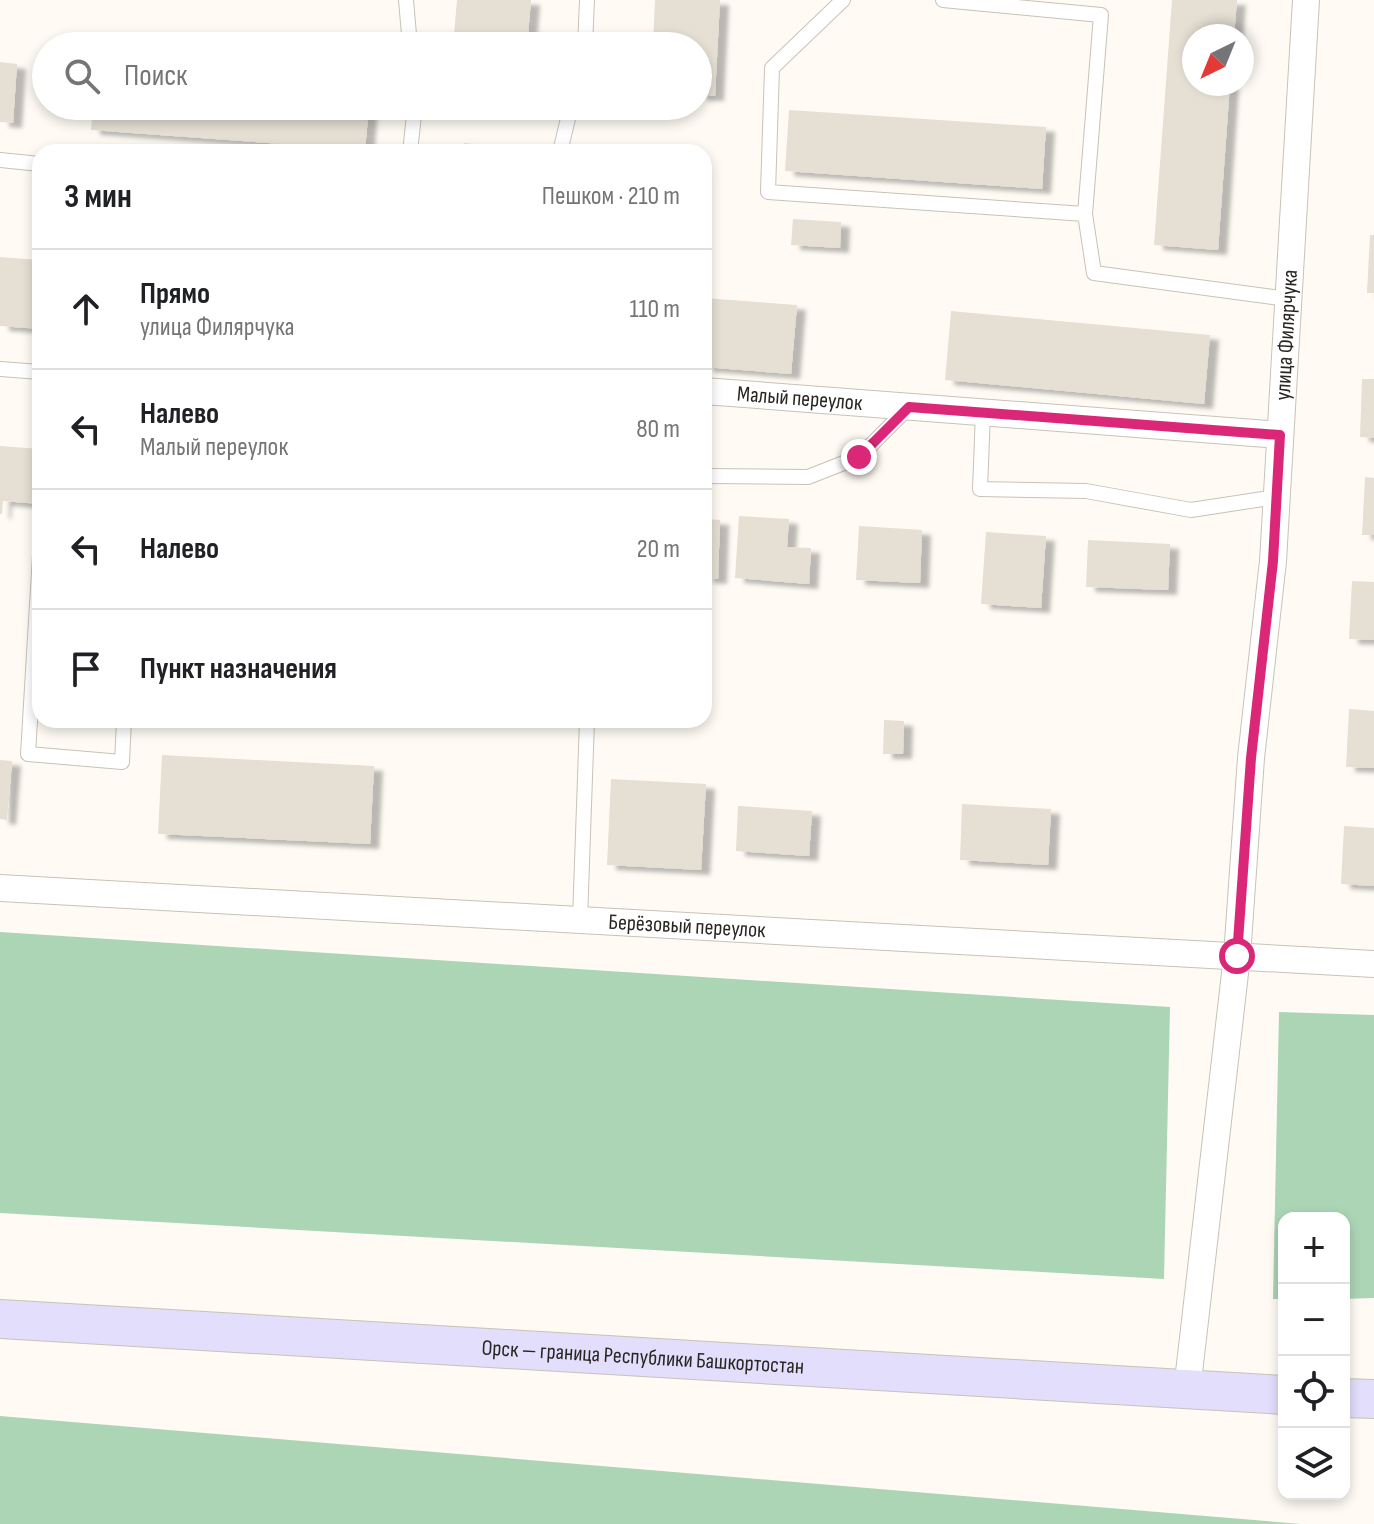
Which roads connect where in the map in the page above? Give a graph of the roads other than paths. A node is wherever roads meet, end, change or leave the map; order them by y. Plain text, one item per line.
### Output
1 (406, 0) edge
2 (587, 0) edge
3 (843, 0) edge
4 (943, 0) edge
5 (1306, 0) edge
6 (409, 32) edge
7 (586, 32) edge
8 (413, 120) edge
9 (567, 120) edge
10 (411, 144) edge
11 (562, 144) edge
12 (0, 160) edge
13 (32, 163) edge
14 (1085, 214) junction
15 (1288, 299) junction
16 (0, 369) edge
17 (32, 371) edge
18 (712, 392) edge
19 (909, 407) junction
20 (983, 413) junction
21 (1280, 435) junction
22 (712, 476) edge
23 (1276, 497) junction
24 (32, 688) edge
25 (124, 728) edge
26 (587, 728) edge
27 (0, 888) edge
28 (580, 920) junction
29 (1237, 956) junction
30 (1374, 964) edge
31 (0, 1319) edge
32 (1187, 1390) junction
33 (1278, 1395) edge
34 (1350, 1398) edge
35 (1374, 1399) edge

1 - 6 lane
2 - 7 lane
3 - 14 lane
4 - 14 lane
5 - 15 street, улица Филярчука
8 - 10 lane
9 - 11 lane
12 - 13 lane
14 - 15 lane
15 - 21 street, улица Филярчука
16 - 17 lane
18 - 19 street, Малый переулок
19 - 20 street, Малый переулок
19 - 22 lane
20 - 21 street, Малый переулок
20 - 23 lane
21 - 23 street, улица Филярчука
23 - 29 street, улица Филярчука
24 - 25 lane
26 - 28 lane
27 - 28 street, Берёзовый переулок
28 - 29 street, Берёзовый переулок
29 - 30 street, Берёзовый переулок
29 - 32 street, улица Филярчука
31 - 32 main road, Орск — граница Республики Башкортостан
32 - 33 main road, Орск — граница Республики Башкортостан
34 - 35 main road

